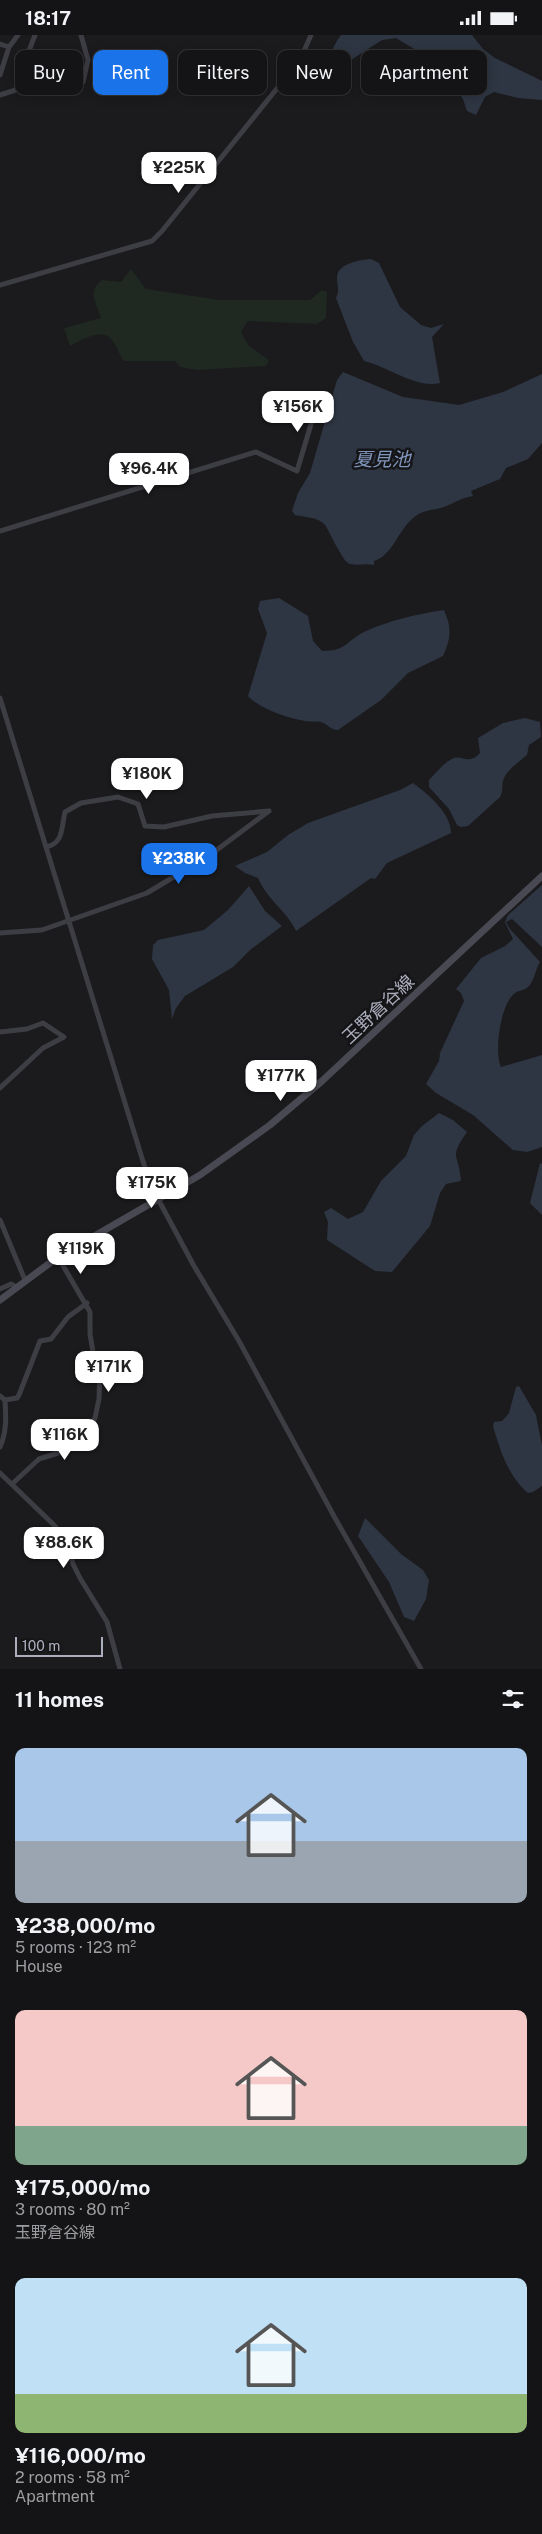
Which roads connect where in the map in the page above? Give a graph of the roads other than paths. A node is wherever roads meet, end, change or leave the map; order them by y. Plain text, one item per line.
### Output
1 (18, 35) edge
2 (34, 35) edge
3 (81, 35) edge
4 (311, 35) edge
5 (0, 44) edge
6 (9, 47) junction
7 (0, 75) edge
8 (83, 82) dead end
9 (0, 95) edge
10 (0, 285) edge
11 (318, 401) dead end
12 (0, 531) edge
13 (0, 699) edge
14 (46, 847) junction
15 (542, 876) edge
16 (68, 921) junction
17 (0, 933) edge
18 (0, 1032) edge
19 (0, 1088) edge
20 (158, 1199) junction
21 (0, 1220) edge
22 (58, 1257) junction
23 (25, 1280) junction
24 (16, 1287) junction
25 (0, 1289) edge
26 (0, 1300) edge
27 (87, 1303) junction
28 (0, 1396) edge
29 (5, 1399) junction
30 (0, 1447) edge
31 (0, 1473) edge
32 (12, 1484) junction
33 (120, 1669) edge
34 (421, 1669) edge

1 - 6 street
2 - 9 street
3 - 8 street
4 - 10 street
5 - 6 street
6 - 7 street
11 - 12 street
13 - 14 street
14 - 16 street
14 - 16 street
15 - 20 main road, 玉野倉谷線
16 - 17 street
16 - 20 street
18 - 19 street
20 - 22 main road, 玉野倉谷線
20 - 34 street
21 - 23 street
22 - 23 main road, 玉野倉谷線
22 - 27 street
23 - 24 main road, 玉野倉谷線
24 - 25 street
24 - 26 main road, 玉野倉谷線
27 - 29 street
27 - 32 street
28 - 29 street
29 - 30 street
31 - 32 street
32 - 33 street

